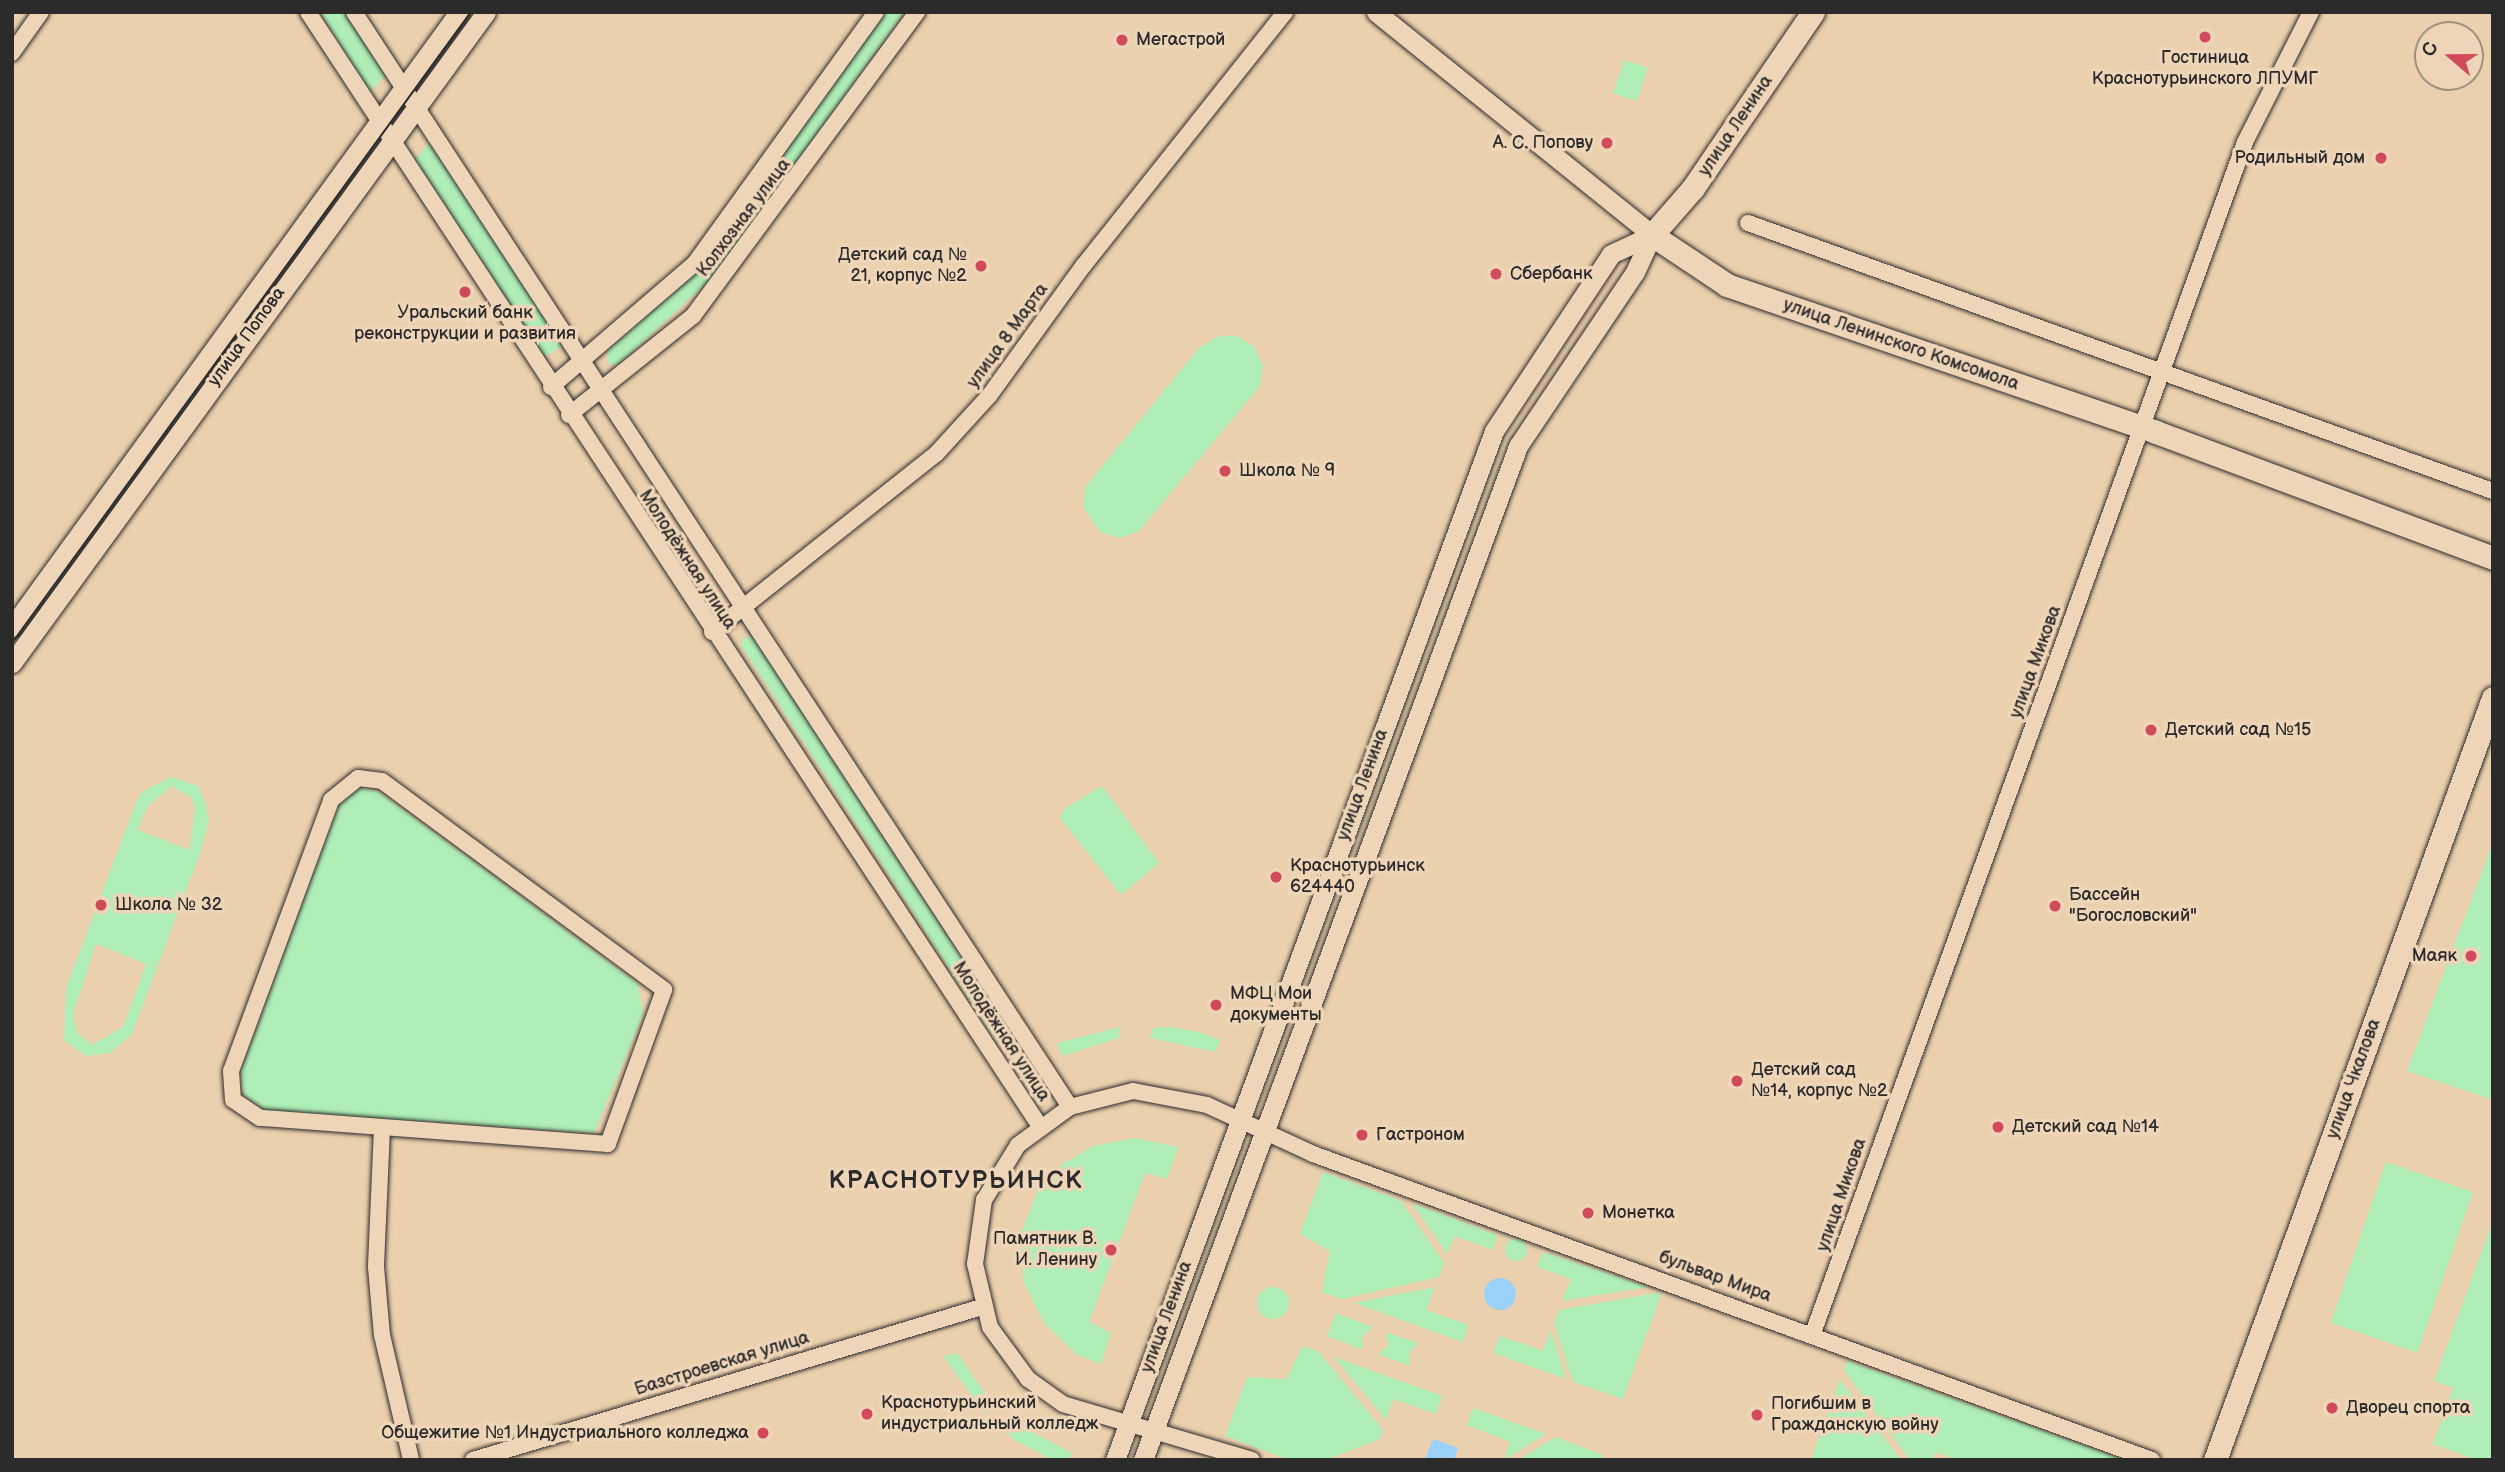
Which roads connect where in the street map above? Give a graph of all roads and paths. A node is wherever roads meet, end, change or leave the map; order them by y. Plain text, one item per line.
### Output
1 (41, 12) edge
2 (309, 12) edge
3 (354, 12) edge
4 (459, 12) edge
5 (486, 12) edge
6 (876, 12) edge
7 (916, 12) edge
8 (1285, 12) edge
9 (1376, 12) edge
10 (1813, 12) edge
11 (2311, 12) edge
12 (12, 53) edge
13 (402, 90) junction
14 (415, 110) junction
15 (379, 123) junction
16 (391, 142) junction
17 (1748, 223) dead end
18 (1652, 235) junction
19 (582, 363) junction
20 (2164, 372) junction
21 (551, 387) junction
22 (600, 390) junction
23 (569, 415) junction
24 (2143, 428) junction
25 (2493, 491) edge
26 (2493, 558) edge
27 (741, 606) junction
28 (12, 627) edge
29 (712, 632) junction
30 (12, 663) edge
31 (2493, 698) edge
32 (1253, 1084) junction
33 (1279, 1093) junction
34 (1070, 1107) junction
35 (1240, 1121) junction
36 (1039, 1125) junction
37 (382, 1128) junction
38 (1264, 1133) junction
39 (982, 1307) junction
40 (1813, 1333) junction
41 (1129, 1422) junction
42 (1155, 1427) junction
43 (411, 1460) edge
44 (473, 1460) edge
45 (1115, 1460) edge
46 (1143, 1460) edge
47 (1252, 1460) edge
48 (2152, 1460) edge
49 (2215, 1460) edge

1 - 12 street
2 - 15 street, Молодёжная улица
3 - 13 street, Молодёжная улица
4 - 13 street, улица Попова
5 - 14 street, улица Попова
6 - 19 street, Колхозная улица
7 - 22 street, Колхозная улица
8 - 27 street, улица 8 Марта
9 - 18 street, улица Ленинского Комсомола
10 - 18 main road, улица Ленина
11 - 20 street, улица Микова
13 - 14 street, Молодёжная улица
13 - 15 street, улица Попова
14 - 16 street, улица Попова
14 - 19 street, Молодёжная улица
15 - 16 street, Молодёжная улица
15 - 28 street, улица Попова
16 - 21 street, Молодёжная улица
16 - 30 street, улица Попова
17 - 20 street
18 - 24 main road, улица Ленинского Комсомола
18 - 32 street, улица Ленина
18 - 33 street, улица Ленина
19 - 21 street, Колхозная улица
19 - 22 street, Молодёжная улица
20 - 24 street, улица Микова
20 - 25 street
21 - 23 street, Молодёжная улица
22 - 23 street, Колхозная улица
22 - 27 street, Молодёжная улица
23 - 29 street, Молодёжная улица
24 - 26 main road, улица Ленинского Комсомола
24 - 40 street, улица Микова
27 - 29 street, улица 8 Марта
27 - 34 street, Молодёжная улица
29 - 36 street, Молодёжная улица
31 - 49 main road, улица Чкалова
32 - 33 street
32 - 35 street, улица Ленина
33 - 38 street, улица Ленина
34 - 35 street, бульвар Мира
34 - 36 street, бульвар Мира
35 - 38 street, бульвар Мира
35 - 41 street, улица Ленина
36 - 39 street, бульвар Мира
37 - 37 street
37 - 43 street
38 - 40 street, бульвар Мира
38 - 42 street, улица Ленина
39 - 41 street, бульвар Мира
39 - 44 street, Базстроевская улица
40 - 48 street, бульвар Мира
41 - 42 street, бульвар Мира
41 - 45 street, улица Ленина
42 - 46 street, улица Ленина
42 - 47 street

